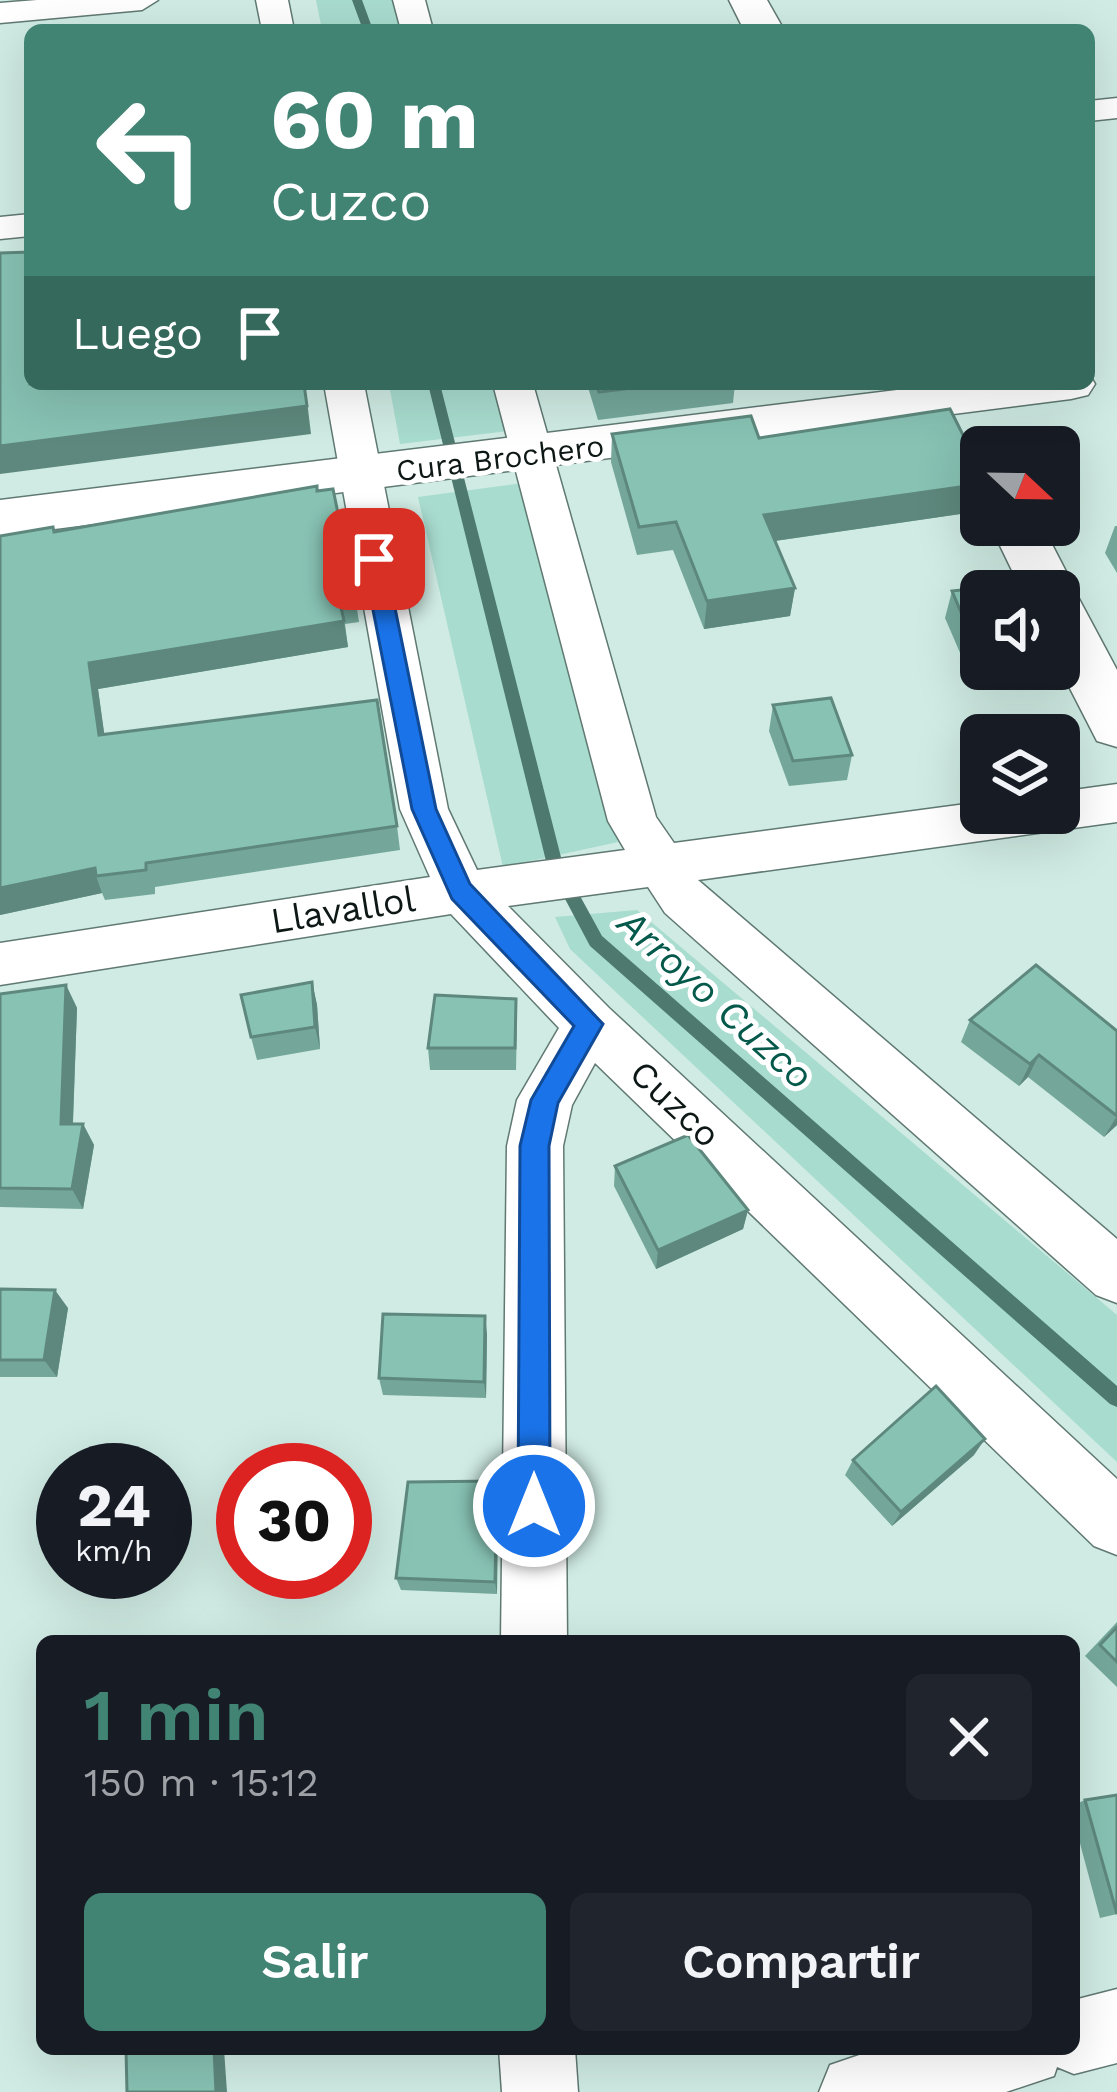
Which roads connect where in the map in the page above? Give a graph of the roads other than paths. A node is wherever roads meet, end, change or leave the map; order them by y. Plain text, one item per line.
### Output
1 (142, 0) edge
2 (77, 3) edge
3 (0, 13) edge
4 (347, 390) edge
5 (513, 390) edge
6 (1040, 390) edge
7 (957, 406) edge
8 (508, 457) junction
9 (382, 472) junction
10 (0, 518) edge
11 (1080, 652) edge
12 (1117, 727) edge
13 (1117, 803) edge
14 (1080, 808) edge
15 (960, 825) edge
16 (661, 867) junction
17 (486, 889) junction
18 (0, 964) edge
19 (590, 1024) junction
20 (1117, 1276) edge
21 (1117, 1523) edge
22 (534, 1635) edge
23 (1117, 2026) edge
24 (1080, 2035) edge
25 (537, 2055) edge
26 (1003, 2055) edge
27 (540, 2092) edge
28 (857, 2092) edge

1 - 2 street
2 - 3 street
4 - 9 street, Cuzco
5 - 8 street
6 - 7 street, Cura Brochero
7 - 8 street, Cura Brochero
8 - 9 street, Cura Brochero
8 - 16 street
9 - 10 street, Cura Brochero
9 - 17 street, Cuzco
11 - 12 street
13 - 14 street
15 - 16 street, Llavallol
16 - 17 street, Llavallol
16 - 20 street
17 - 18 street, Llavallol
17 - 19 street, Cuzco
19 - 21 street, Cuzco
19 - 22 street
23 - 24 street
25 - 27 street
26 - 28 street

